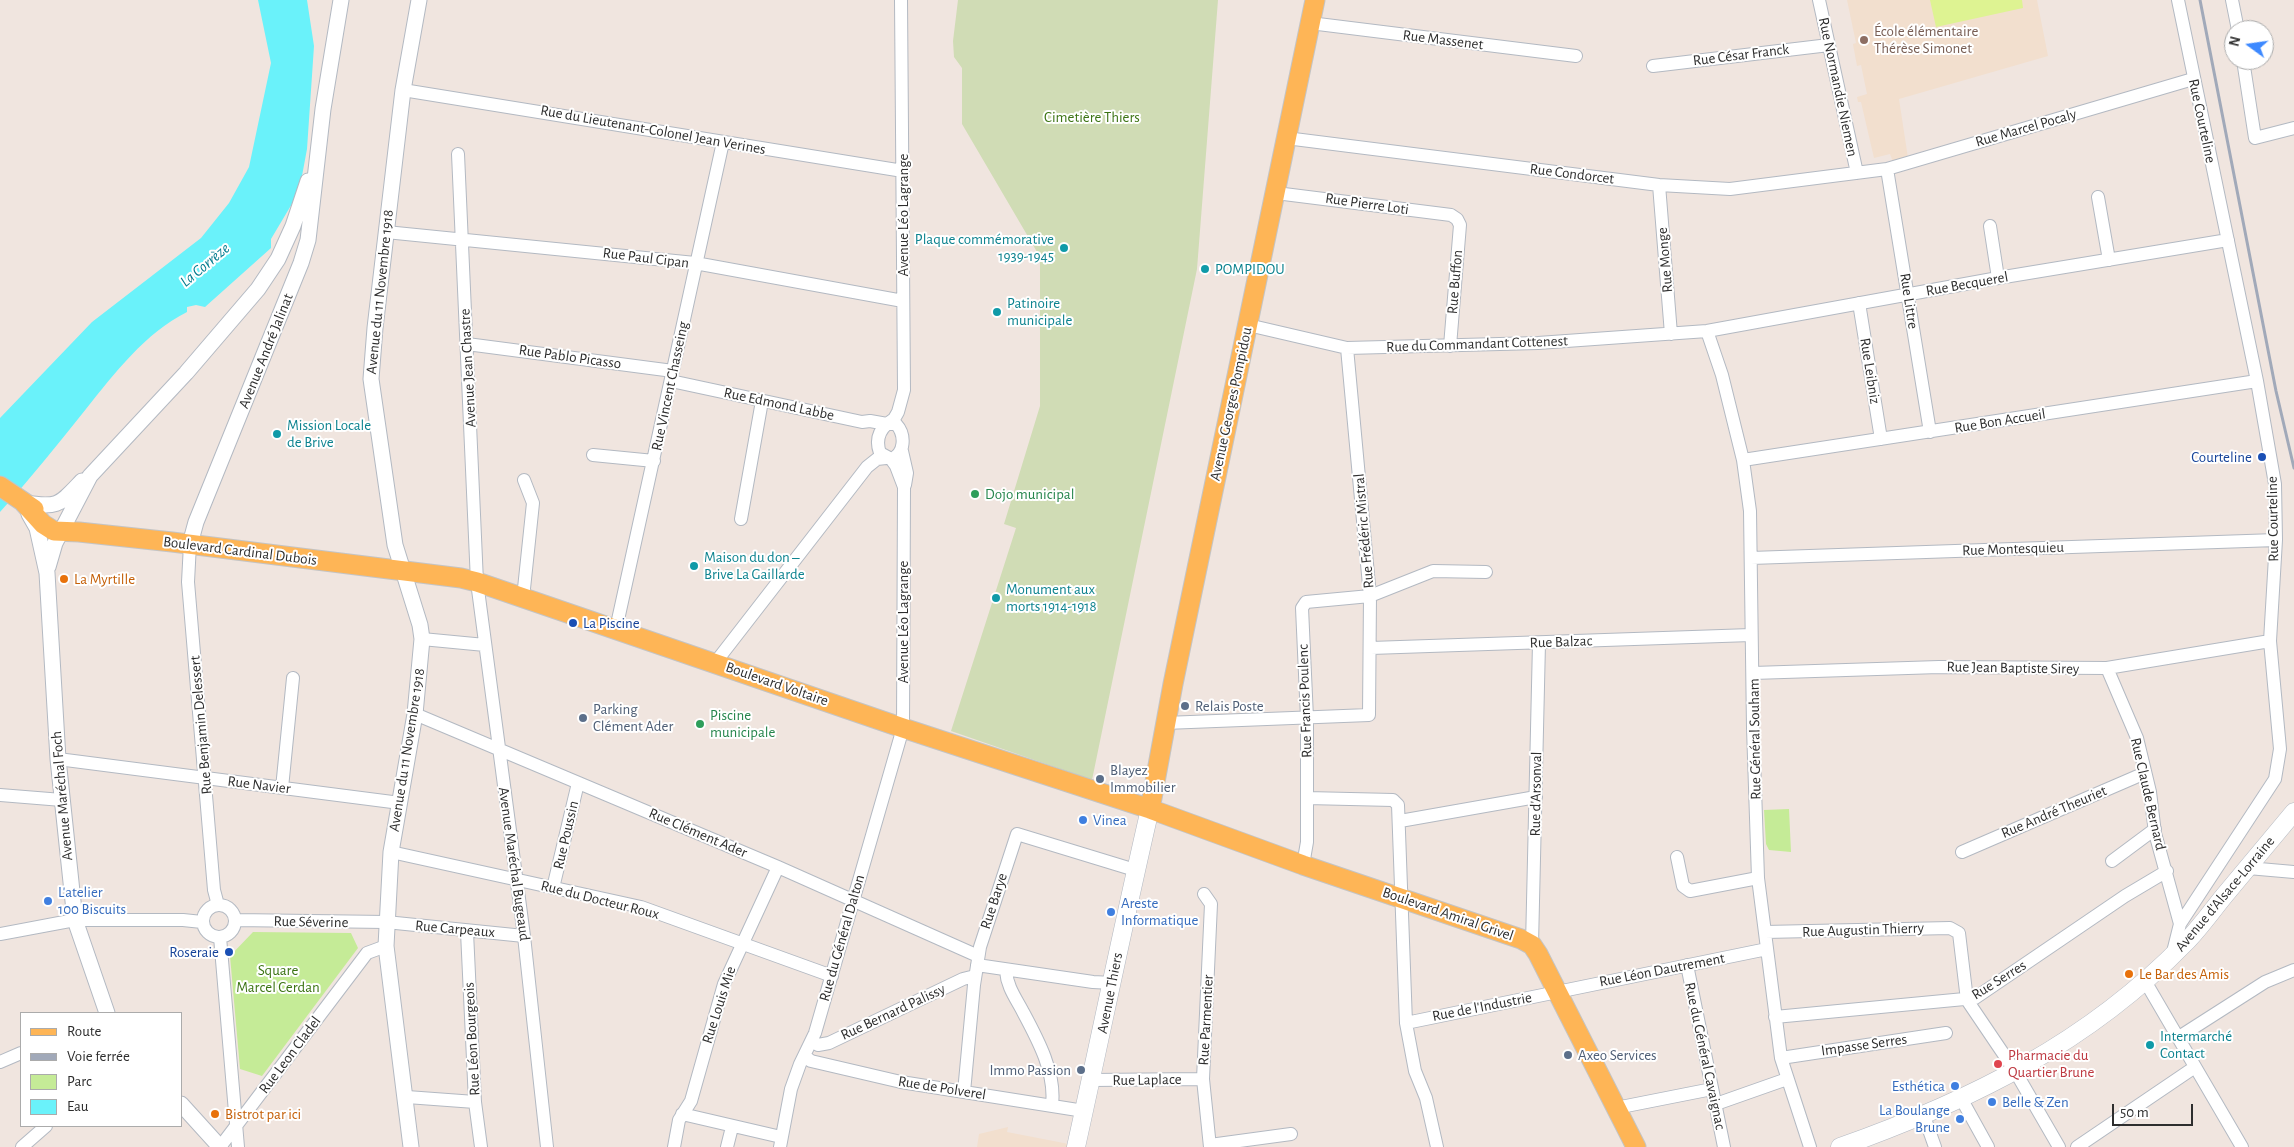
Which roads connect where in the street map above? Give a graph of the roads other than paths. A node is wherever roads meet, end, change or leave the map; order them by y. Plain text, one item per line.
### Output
1 (340, 0) edge
2 (419, 0) edge
3 (901, 0) edge
4 (1315, 0) edge
5 (1819, 0) edge
6 (2178, 0) edge
7 (2232, 0) edge
8 (2236, 20) edge
9 (1310, 23) junction
10 (1829, 46) junction
11 (1576, 56) dead end
12 (1653, 66) dead end
13 (2245, 70) edge
14 (2193, 79) junction
15 (403, 90) junction
16 (2294, 128) edge
17 (1286, 138) junction
18 (723, 142) junction
19 (317, 152) junction
20 (458, 154) dead end
21 (1887, 169) junction
22 (903, 171) junction
23 (1857, 173) junction
24 (1659, 185) junction
25 (1276, 193) junction
26 (2098, 197) dead end
27 (1457, 219) joint
28 (1990, 226) dead end
29 (386, 232) junction
30 (462, 239) junction
31 (2228, 240) junction
32 (2109, 260) junction
33 (696, 263) junction
34 (1998, 278) junction
35 (1908, 295) junction
36 (903, 301) junction
37 (1859, 303) junction
38 (1248, 324) junction
39 (1707, 331) junction
40 (1671, 334) junction
41 (467, 344) junction
42 (1450, 346) junction
43 (1347, 348) junction
44 (672, 376) junction
45 (2257, 381) junction
46 (904, 390) junction
47 (762, 401) junction
48 (900, 428) junction
49 (883, 429) junction
50 (1930, 432) junction
51 (1881, 439) junction
52 (902, 451) junction
53 (592, 455) dead end
54 (888, 459) junction
55 (1743, 460) junction
56 (654, 461) junction
57 (90, 476) junction
58 (524, 480) dead end
59 (0, 486) edge
60 (904, 487) junction
61 (24, 503) junction
62 (741, 518) dead end
63 (68, 529) junction
64 (2276, 540) junction
65 (190, 544) junction
66 (1751, 558) junction
67 (401, 571) junction
68 (1486, 572) dead end
69 (47, 573) junction
70 (477, 582) junction
71 (1370, 596) junction
72 (523, 598) junction
73 (616, 629) junction
74 (1752, 635) junction
75 (422, 640) junction
76 (2270, 641) junction
77 (1539, 643) junction
78 (485, 645) junction
79 (1371, 648) junction
80 (715, 663) junction
81 (2107, 668) junction
82 (1753, 673) junction
83 (293, 678) dead end
84 (416, 714) junction
85 (1307, 718) junction
86 (1166, 723) junction
87 (903, 728) junction
88 (498, 748) junction
89 (58, 759) junction
90 (2145, 773) junction
91 (205, 778) junction
92 (578, 783) junction
93 (282, 788) junction
94 (0, 795) edge
95 (1536, 797) junction
96 (1307, 798) junction
97 (62, 800) junction
98 (400, 803) junction
99 (1150, 809) junction
100 (2294, 812) edge
101 (1400, 821) junction
102 (2154, 829) junction
103 (391, 852) junction
104 (1962, 852) dead end
105 (1678, 857) dead end
106 (2112, 861) dead end
107 (1303, 865) junction
108 (778, 867) junction
109 (2248, 868) junction
110 (1135, 870) junction
111 (2167, 871) junction
112 (2294, 872) edge
113 (1758, 878) junction
114 (516, 880) junction
115 (553, 888) junction
116 (1204, 894) dead end
117 (1402, 898) junction
118 (854, 900) junction
119 (218, 905) junction
120 (75, 920) junction
121 (235, 920) junction
122 (202, 922) junction
123 (386, 922) junction
124 (2180, 924) junction
125 (467, 932) junction
126 (1765, 932) junction
127 (0, 934) edge
128 (524, 936) junction
129 (220, 937) junction
130 (740, 944) junction
131 (1532, 945) junction
132 (386, 946) junction
133 (1767, 949) junction
134 (2172, 956) junction
135 (1687, 965) junction
136 (977, 966) junction
137 (2294, 970) edge
138 (1006, 971) junction
139 (832, 976) junction
140 (2145, 981) junction
141 (1112, 983) junction
142 (1557, 990) junction
143 (1968, 1000) junction
144 (107, 1012) edge
145 (1775, 1017) junction
146 (1406, 1023) junction
147 (1946, 1033) dead end
148 (2179, 1038) junction
149 (812, 1041) junction
150 (20, 1053) edge
151 (804, 1056) junction
152 (1781, 1058) junction
153 (0, 1062) edge
154 (2195, 1067) junction
155 (2015, 1071) junction
156 (1204, 1079) junction
157 (1787, 1079) junction
158 (1091, 1080) junction
159 (1712, 1090) junction
160 (964, 1092) junction
161 (407, 1097) junction
162 (1962, 1100) junction
163 (475, 1102) junction
164 (1716, 1104) junction
165 (182, 1105) edge
166 (1052, 1105) junction
167 (1616, 1108) junction
168 (1084, 1111) junction
169 (682, 1114) junction
170 (1924, 1116) junction
171 (237, 1125) junction
172 (45, 1127) edge
173 (732, 1127) junction
174 (1291, 1134) dead end
175 (781, 1142) edge
176 (1210, 1146) edge
177 (22, 1147) edge
178 (220, 1147) edge
179 (238, 1147) edge
180 (412, 1147) edge
181 (481, 1147) edge
182 (547, 1147) edge
183 (674, 1147) edge
184 (727, 1147) edge
185 (1076, 1147) edge
186 (1437, 1147) edge
187 (1636, 1147) edge
188 (1724, 1147) edge
189 (1810, 1147) edge
190 (1840, 1147) edge
191 (1935, 1147) edge
192 (1988, 1147) edge
193 (2059, 1147) edge
194 (2077, 1147) edge
195 (2242, 1147) edge

1 - 19 street, Avenue André Jalinat
2 - 15 street, Avenue du 11 Novembre 1918
3 - 22 street, Avenue Léo Lagrange
4 - 9 main road, Avenue Georges Pompidou
5 - 10 street, Rue Normandie Niemen
6 - 14 street, Rue Courteline
7 - 8 street
9 - 11 street, Rue Massenet
9 - 17 main road, Avenue Georges Pompidou
10 - 12 street, Rue César Franck
10 - 23 street, Rue Normandie Niemen
13 - 16 street
14 - 21 street, Rue Marcel Pocaly
14 - 31 street, Rue Courteline
15 - 18 street, Rue du Lieutenant-Colonel Jean Verines
15 - 29 street, Avenue du 11 Novembre 1918
17 - 24 street, Rue Condorcet
17 - 25 main road, Avenue Georges Pompidou
18 - 22 street, Rue du Lieutenant-Colonel Jean Verines
18 - 33 street, Rue Vincent Chasseing
19 - 57 street, Avenue André Jalinat
19 - 65 street, Avenue André Jalinat
20 - 30 street, Avenue Jean Chastre
21 - 23 street, Rue Marcel Pocaly
21 - 35 street, Rue Littre
22 - 36 street, Avenue Léo Lagrange
23 - 24 street, Rue Condorcet
24 - 40 street, Rue Monge
25 - 27 street, Rue Pierre Loti
25 - 38 main road, Avenue Georges Pompidou
26 - 32 street
27 - 42 street, Rue Buffon
28 - 34 street
29 - 30 street, Rue Paul Cipan
29 - 67 street, Avenue du 11 Novembre 1918
30 - 33 street, Rue Paul Cipan
30 - 41 street, Avenue Jean Chastre
31 - 32 street, Rue Becquerel
31 - 45 street, Rue Courteline
32 - 34 street, Rue Becquerel
33 - 36 street, Rue Paul Cipan
33 - 44 street, Rue Vincent Chasseing
34 - 35 street, Rue Becquerel
35 - 37 street, Rue Becquerel
35 - 50 street, Rue Littre
36 - 46 street, Avenue Léo Lagrange
37 - 39 street, Rue Becquerel
37 - 51 street, Rue Leibniz
38 - 43 street, Rue du Commandant Cottenest
38 - 86 main road, Avenue Georges Pompidou
39 - 40 street, Rue du Commandant Cottenest
39 - 55 street, Rue Général Souham
40 - 42 street, Rue du Commandant Cottenest
41 - 44 street, Rue Pablo Picasso
41 - 70 street, Avenue Jean Chastre
42 - 43 street, Rue du Commandant Cottenest
43 - 71 street, Rue Frédéric Mistral
44 - 47 street, Rue Edmond Labbe
44 - 56 street, Rue Vincent Chasseing
45 - 50 street, Rue Bon Accueil
45 - 64 street, Rue Courteline
46 - 48 street
46 - 49 street, Avenue Léo Lagrange
47 - 49 street, Rue Edmond Labbe
47 - 62 street
48 - 49 street
48 - 52 street
49 - 54 street
50 - 51 street, Rue Bon Accueil
51 - 55 street, Rue Bon Accueil
52 - 54 street
52 - 60 street, Avenue Léo Lagrange
53 - 56 street
54 - 60 street, Avenue Léo Lagrange
54 - 80 street
55 - 66 street, Rue Général Souham
56 - 73 street, Rue Vincent Chasseing
57 - 61 street, Avenue André Jalinat
57 - 63 street, Avenue André Jalinat
58 - 72 street
59 - 61 main road, Boulevard Cardinal Dubois
60 - 87 street, Avenue Léo Lagrange
61 - 63 main road, Boulevard Cardinal Dubois
61 - 69 street, Avenue Maréchal Foch
63 - 65 main road, Boulevard Cardinal Dubois
63 - 69 street, Avenue Maréchal Foch
64 - 66 street, Rue Montesquieu
64 - 76 street, Rue Courteline
65 - 67 main road, Boulevard Cardinal Dubois
65 - 91 street, Rue Benjamin Delessert
66 - 74 street, Rue Général Souham
67 - 70 main road, Boulevard Voltaire
67 - 75 street, Avenue du 11 Novembre 1918
68 - 71 street
69 - 89 street, Avenue Maréchal Foch
70 - 72 main road, Boulevard Voltaire
70 - 78 street, Avenue Maréchal Bugeaud
71 - 79 street, Rue Frédéric Mistral
71 - 85 street, Rue Francis Poulenc
72 - 73 main road, Boulevard Voltaire
73 - 80 main road, Boulevard Voltaire
74 - 77 street, Rue Balzac
74 - 82 street, Rue Général Souham
75 - 78 street
75 - 84 street, Avenue du 11 Novembre 1918
76 - 81 street, Rue Jean Baptiste Sirey
76 - 124 street, Rue Courteline
77 - 79 street, Rue Balzac
77 - 95 street, Rue d'Arsonval
78 - 88 street, Avenue Maréchal Bugeaud
79 - 85 street, Rue Frédéric Mistral
80 - 87 main road, Boulevard Voltaire
81 - 82 street, Rue Jean Baptiste Sirey
81 - 90 street, Rue Claude Bernard
82 - 113 street, Rue Général Souham
83 - 93 street
84 - 88 street, Rue Clément Ader
84 - 98 street, Avenue du 11 Novembre 1918
85 - 86 street
85 - 96 street, Rue Francis Poulenc
86 - 99 main road, Avenue Georges Pompidou
87 - 99 main road, Boulevard Voltaire
87 - 118 street, Rue du Général Dalton
88 - 92 street, Rue Clément Ader
88 - 114 street, Avenue Maréchal Bugeaud
89 - 91 street, Rue Navier
89 - 97 street, Avenue Maréchal Foch
90 - 102 street, Rue Claude Bernard
90 - 104 street, Rue André Theuriet
91 - 93 street, Rue Navier
91 - 119 street, Rue Benjamin Delessert
92 - 108 street, Rue Clément Ader
92 - 115 street, Rue Poussin
93 - 98 street, Rue Navier
94 - 97 street
95 - 101 street
95 - 131 street, Rue d'Arsonval
96 - 101 street
96 - 107 street, Rue Francis Poulenc
97 - 120 street, Avenue Maréchal Foch
98 - 103 street, Avenue du 11 Novembre 1918
99 - 107 main road, Boulevard Amiral Grivel
99 - 110 main road, Avenue Thiers
100 - 109 main road, Avenue d'Alsace-Lorraine
101 - 117 street
102 - 106 street
102 - 111 street, Rue Claude Bernard
103 - 114 street, Rue du Docteur Roux
103 - 123 street, Avenue du 11 Novembre 1918
105 - 113 street
107 - 117 main road, Boulevard Amiral Grivel
108 - 118 street, Rue Clément Ader
108 - 130 street, Rue Louis Mie
109 - 112 street
109 - 134 main road, Avenue d'Alsace-Lorraine
110 - 136 street, Rue Barye
110 - 141 main road, Avenue Thiers
111 - 124 street, Rue Claude Bernard
111 - 143 street, Rue Serres
113 - 126 street, Rue Général Souham
114 - 115 street, Rue du Docteur Roux
114 - 128 street, Avenue Maréchal Bugeaud
115 - 130 street, Rue du Docteur Roux
116 - 156 street, Rue Parmentier
117 - 131 main road, Boulevard Amiral Grivel
117 - 146 street
118 - 136 street, Rue Clément Ader
118 - 139 street, Rue du Général Dalton
119 - 121 street
119 - 122 street
120 - 122 street
120 - 127 street
120 - 144 street, Avenue Maréchal Foch
121 - 123 street, Rue Séverine
121 - 129 street
122 - 129 street
123 - 125 street, Rue Carpeaux
123 - 132 street, Avenue du 11 Novembre 1918
124 - 134 street, Rue Courteline
125 - 128 street, Rue Carpeaux
125 - 163 street, Rue Léon Bourgeois
126 - 133 street, Rue Général Souham
126 - 143 street, Rue Augustin Thierry
128 - 182 street, Avenue Maréchal Bugeaud
129 - 171 street
130 - 139 street, Rue du Docteur Roux
130 - 169 street, Rue Louis Mie
131 - 142 main road, Boulevard Amiral Grivel
132 - 161 street, Avenue du 11 Novembre 1918
132 - 171 street, Rue Leon Cladel
133 - 135 street, Rue Léon Dautrement
133 - 145 street, Rue Général Souham
134 - 140 main road, Avenue d'Alsace-Lorraine
135 - 142 street, Rue Léon Dautrement
135 - 159 street, Rue du Général Cavaignac
136 - 138 street, Rue Clément Ader
136 - 149 street, Rue Bernard Palissy
136 - 160 street, Rue Barye
137 - 148 street
138 - 141 street, Rue Clément Ader
138 - 166 street
139 - 149 street, Rue du Général Dalton
140 - 148 street
140 - 155 main road, Avenue d'Alsace-Lorraine
141 - 158 main road, Avenue Thiers
142 - 146 street, Rue de l'Industrie
142 - 167 main road, Boulevard Amiral Grivel
143 - 145 street, Rue Serres
143 - 155 street
145 - 152 street, Rue Général Souham
146 - 186 street
147 - 152 street, Impasse Serres
148 - 154 street
149 - 151 street, Rue du Général Dalton
150 - 153 street
151 - 160 street, Rue de Polverel
151 - 175 street, Rue du Général Dalton
152 - 157 street, Rue Général Souham
154 - 194 street
154 - 195 street
155 - 162 main road, Avenue d'Alsace-Lorraine
155 - 193 street
156 - 158 street, Rue Laplace
156 - 176 street, Rue Parmentier
157 - 164 street
157 - 189 street, Rue Général Souham
158 - 168 main road, Avenue Thiers
159 - 164 street, Rue du Général Cavaignac
159 - 167 street
160 - 166 street, Rue de Polverel
161 - 163 street
161 - 180 street, Avenue du 11 Novembre 1918
162 - 170 main road, Avenue d'Alsace-Lorraine
162 - 192 street
163 - 181 street, Rue Léon Bourgeois
164 - 188 street, Rue du Général Cavaignac
165 - 178 street
166 - 168 street, Rue de Polverel
167 - 187 main road, Boulevard Amiral Grivel
168 - 185 main road, Avenue Thiers
169 - 173 street
169 - 183 street, Rue Louis Mie
170 - 190 main road, Avenue d'Alsace-Lorraine
170 - 191 street
171 - 178 street, Rue Leon Cladel
171 - 179 street
172 - 177 street
173 - 175 street
173 - 184 street
174 - 176 street

